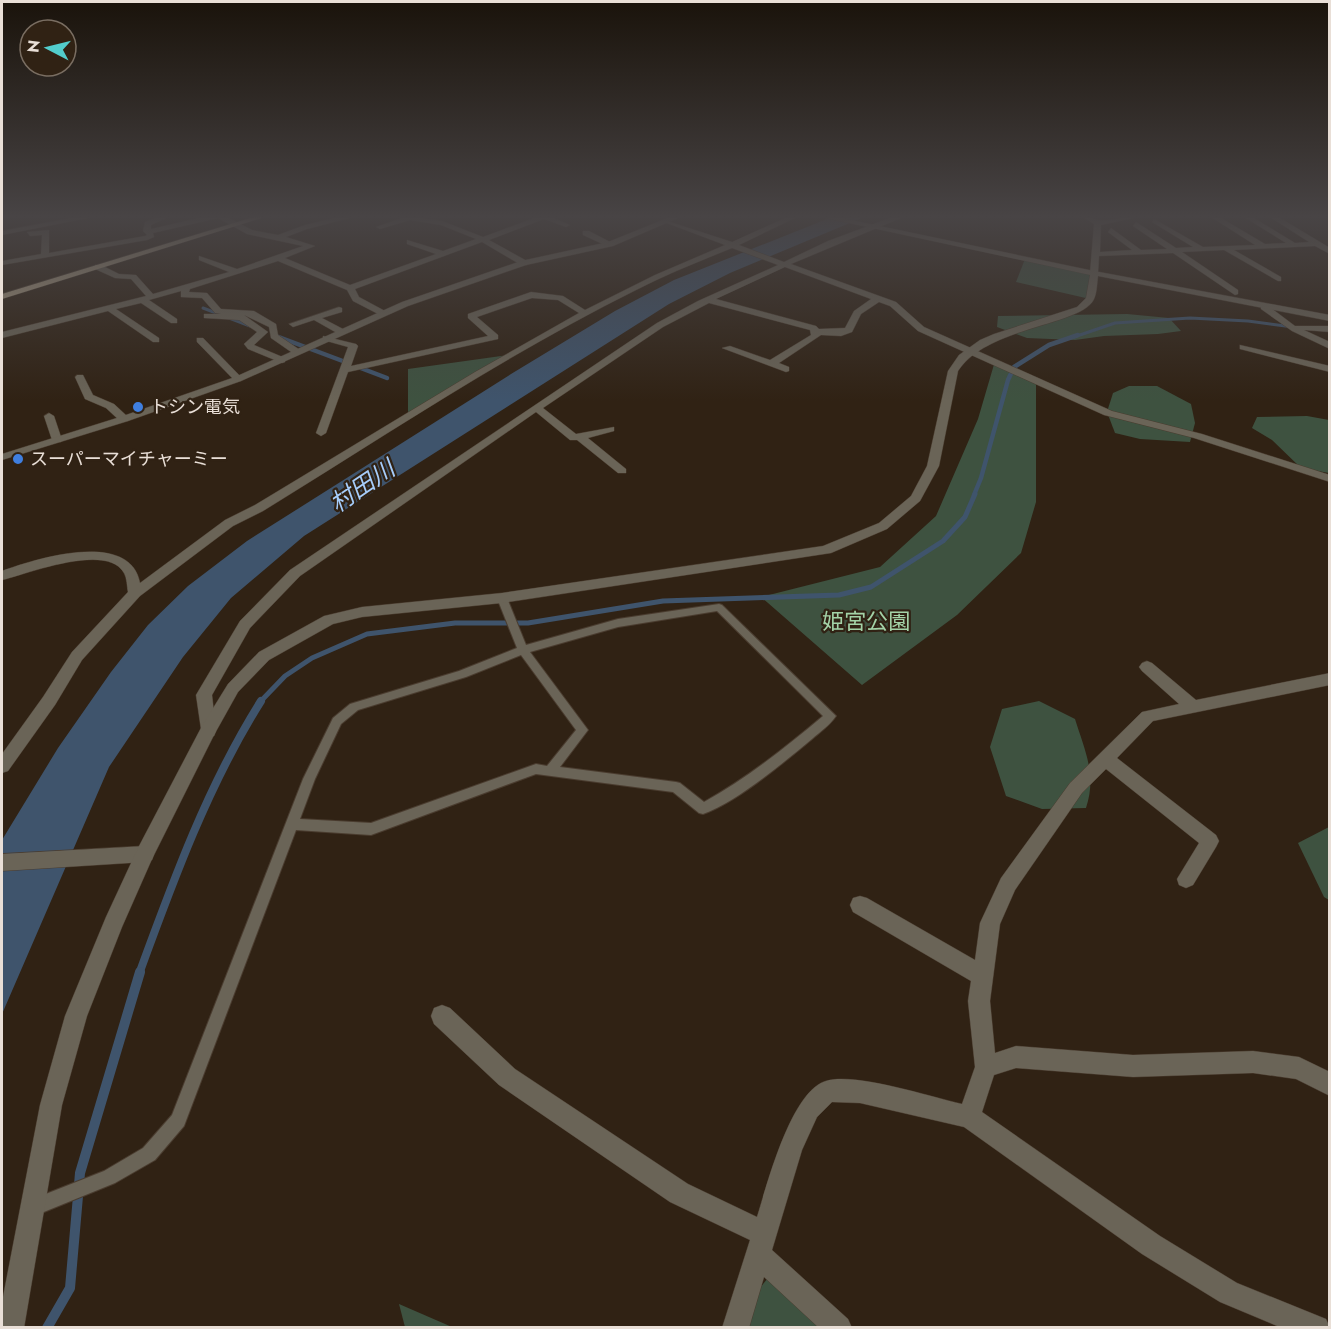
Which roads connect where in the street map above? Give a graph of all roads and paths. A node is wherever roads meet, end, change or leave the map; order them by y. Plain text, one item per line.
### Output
1 (53, 277) edge
2 (61, 277) edge
3 (134, 277) edge
4 (221, 277) edge
5 (324, 277) edge
6 (378, 277) edge
7 (484, 277) edge
8 (655, 277) edge
9 (760, 277) edge
10 (818, 277) edge
11 (1093, 277) edge
12 (1114, 277) edge
13 (1214, 277) edge
14 (1275, 277) edge
15 (1278, 279) dead end
16 (186, 288) junction
17 (350, 288) junction
18 (2, 291) edge
19 (1235, 292) dead end
20 (2, 297) edge
21 (145, 297) junction
22 (877, 299) junction
23 (709, 300) junction
24 (1264, 307) junction
25 (109, 308) junction
26 (339, 310) dead end
27 (382, 313) junction
28 (584, 314) junction
29 (207, 316) dead end
30 (314, 317) junction
31 (1329, 318) edge
32 (174, 321) dead end
33 (293, 324) dead end
34 (1290, 326) junction
35 (1329, 329) edge
36 (340, 332) junction
37 (816, 332) junction
38 (2, 335) edge
39 (326, 338) junction
40 (156, 340) dead end
41 (200, 340) dead end
42 (1329, 346) edge
43 (1243, 347) dead end
44 (727, 348) dead end
45 (972, 350) junction
46 (297, 352) junction
47 (282, 360) junction
48 (771, 364) junction
49 (786, 369) dead end
50 (1329, 369) edge
51 (344, 370) junction
52 (80, 377) dead end
53 (238, 379) junction
54 (536, 407) junction
55 (49, 416) dead end
56 (124, 420) junction
57 (610, 429) dead end
58 (321, 433) dead end
59 (581, 438) junction
60 (57, 440) junction
61 (2, 457) edge
62 (622, 471) dead end
63 (1329, 479) edge
64 (2, 576) edge
65 (135, 594) junction
66 (502, 598) junction
67 (523, 650) junction
68 (1147, 667) dead end
69 (1329, 679) edge
70 (1192, 706) junction
71 (208, 731) junction
72 (1105, 758) junction
73 (2, 766) edge
74 (550, 771) junction
75 (292, 824) junction
76 (145, 854) junction
77 (2, 864) edge
78 (1186, 879) dead end
79 (860, 905) dead end
80 (982, 976) junction
81 (442, 1016) dead end
82 (986, 1067) junction
83 (1329, 1085) edge
84 (969, 1117) junction
85 (31, 1209) junction
86 (761, 1244) junction
87 (10, 1328) edge
88 (735, 1328) edge
89 (839, 1328) edge
90 (1317, 1328) edge

1 - 18 main road
2 - 20 main road
3 - 21 street
4 - 16 street
5 - 17 street
6 - 17 street
7 - 27 street
8 - 28 street
9 - 23 street
10 - 22 street
11 - 45 street
12 - 24 street
13 - 19 street
14 - 15 street
16 - 21 street
16 - 46 street
17 - 27 street
21 - 25 street
21 - 32 street
22 - 37 street
22 - 45 street
23 - 37 street
23 - 54 street
24 - 31 street
24 - 34 street
25 - 38 street
25 - 40 street
26 - 30 street
27 - 36 street
28 - 51 street
28 - 65 street
29 - 47 street
30 - 33 street
30 - 36 street
34 - 35 street
34 - 42 street
36 - 39 street
37 - 48 street
39 - 46 street
39 - 51 street
41 - 53 street
43 - 50 street
44 - 48 street
45 - 63 street
45 - 66 street
46 - 47 street
47 - 53 street
48 - 49 street
51 - 58 street
52 - 56 street
53 - 56 street
54 - 59 street
54 - 71 street
55 - 60 street
56 - 60 street
57 - 59 street
59 - 62 street
60 - 61 street
64 - 65 street
65 - 73 street
66 - 67 lane
66 - 71 street
67 - 74 lane
67 - 74 lane
67 - 75 lane
68 - 70 street
69 - 70 street
70 - 72 street
71 - 76 street
72 - 78 street
72 - 80 street
74 - 75 lane
75 - 85 lane
76 - 77 street
76 - 85 street
79 - 80 street
80 - 82 street
81 - 86 street
82 - 83 street
82 - 84 street
84 - 86 street
84 - 90 street
85 - 87 street
86 - 88 street
86 - 89 street

